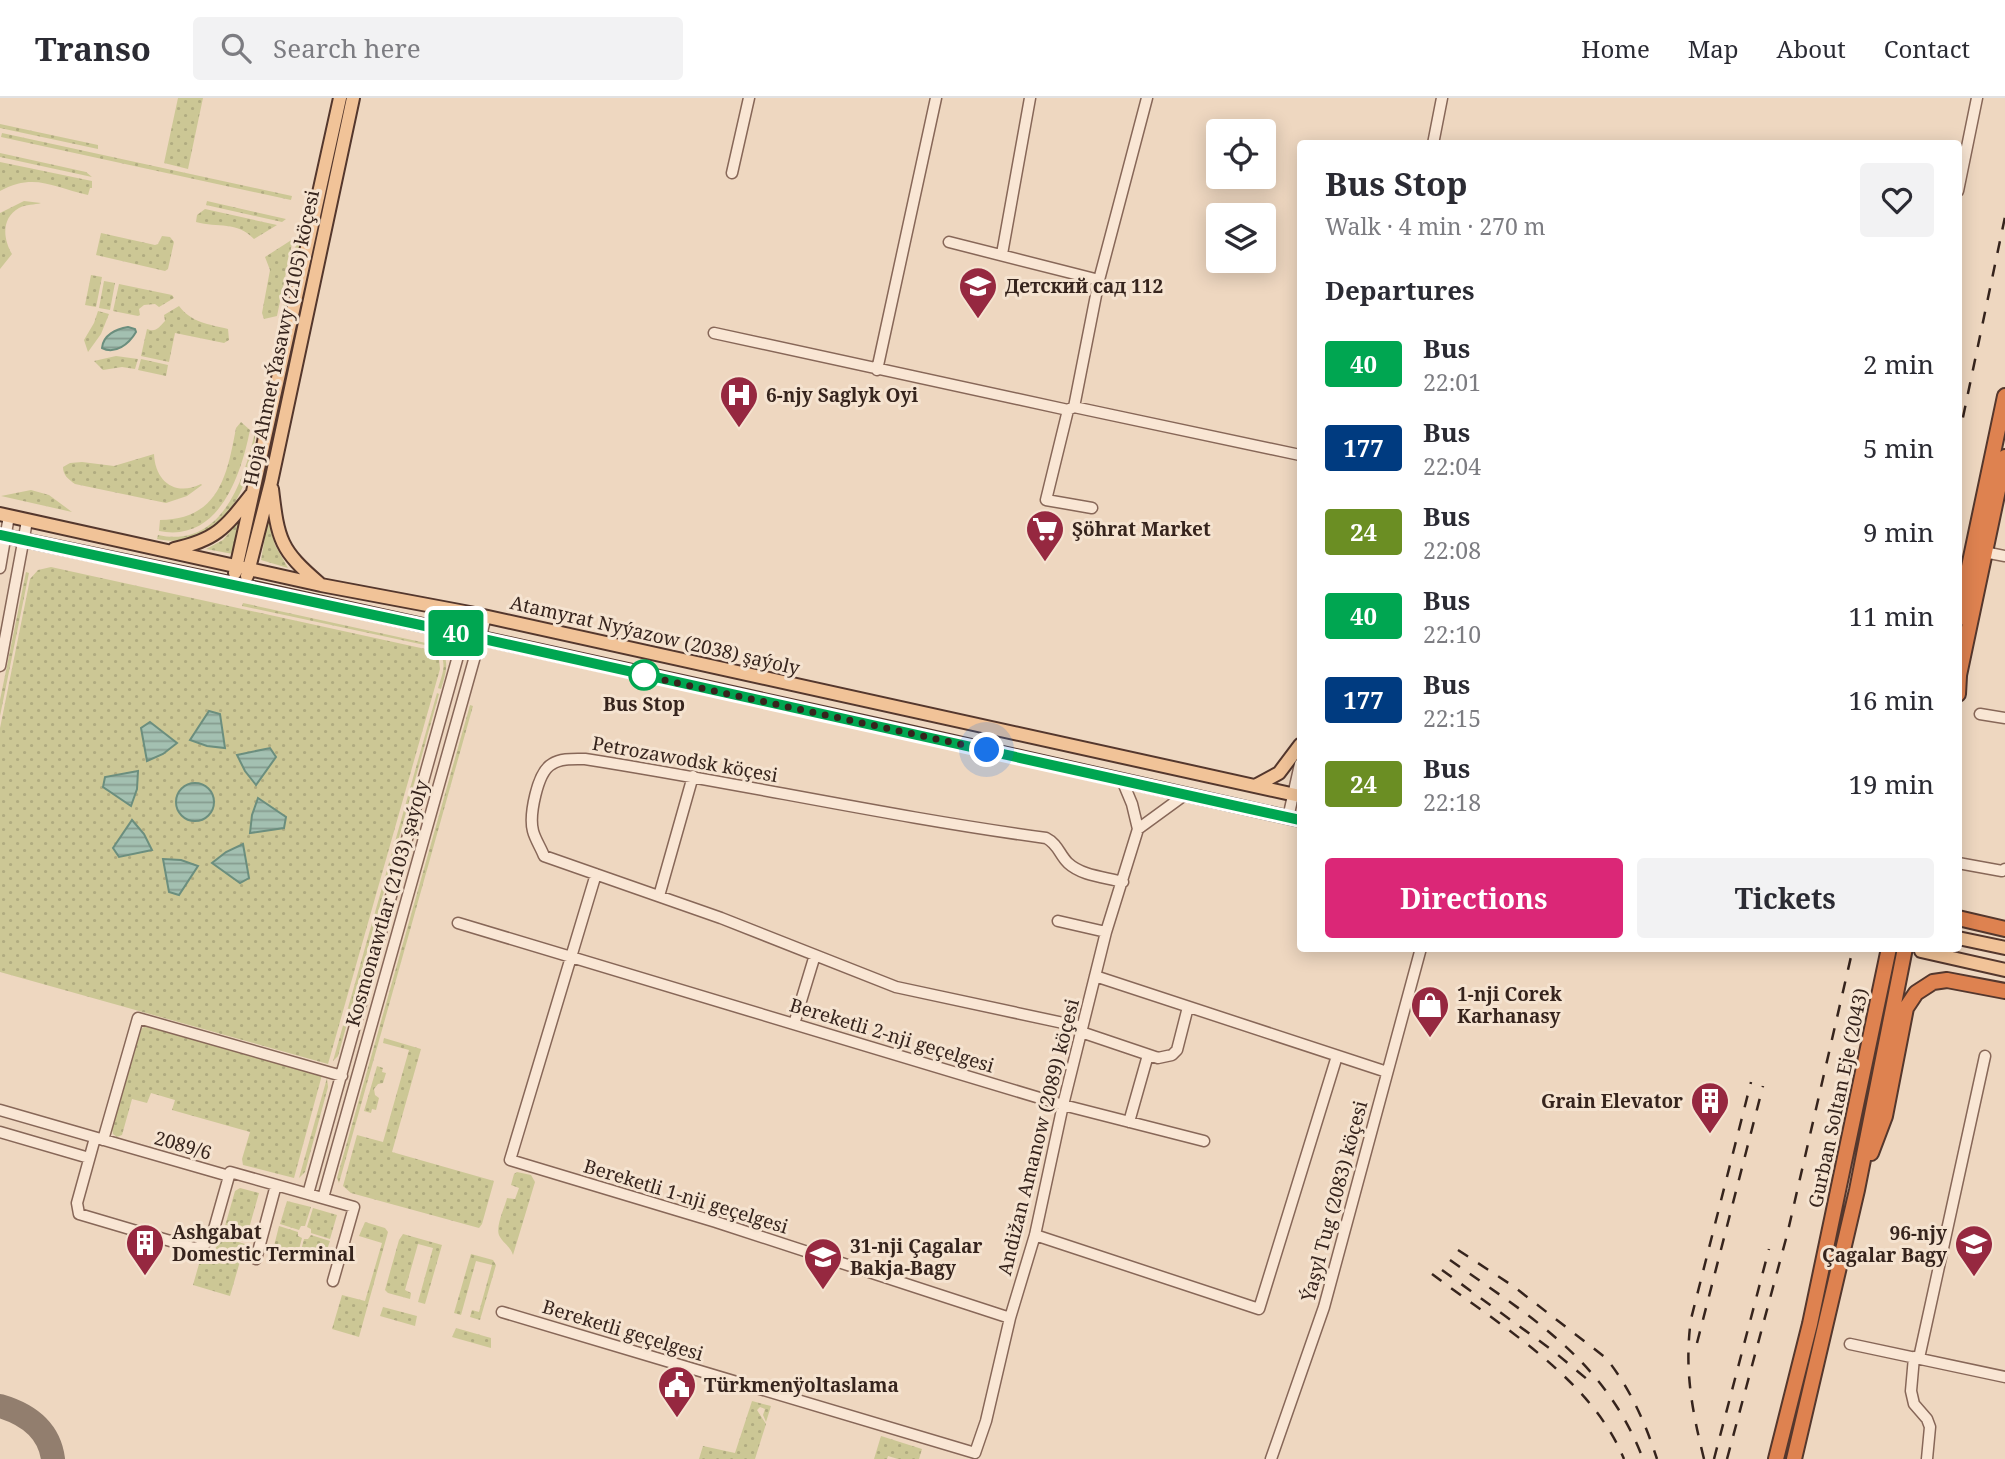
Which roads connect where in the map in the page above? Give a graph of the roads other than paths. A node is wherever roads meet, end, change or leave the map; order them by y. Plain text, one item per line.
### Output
1 (340, 98) edge
2 (352, 98) edge
3 (749, 98) edge
4 (936, 98) edge
5 (1030, 98) edge
6 (1147, 98) edge
7 (1443, 98) edge
8 (1977, 98) edge
9 (1434, 140) edge
10 (1962, 171) edge
11 (732, 173) dead end
12 (949, 242) dead end
13 (1002, 254) junction
14 (1099, 280) junction
15 (714, 333) dead end
16 (877, 370) junction
17 (2005, 396) edge
18 (1071, 408) junction
19 (1297, 454) edge
20 (2005, 457) edge
21 (271, 482) junction
22 (253, 492) junction
23 (1092, 508) dead end
24 (4, 515) edge
25 (27, 521) junction
26 (3, 536) edge
27 (22, 540) junction
28 (170, 551) junction
29 (1984, 552) junction
30 (2005, 556) edge
31 (243, 567) junction
32 (0, 568) edge
33 (238, 585) junction
34 (321, 585) junction
35 (1962, 600) edge
36 (470, 613) junction
37 (486, 617) junction
38 (465, 635) junction
39 (480, 638) junction
40 (1962, 663) edge
41 (0, 666) edge
42 (1980, 714) dead end
43 (2005, 718) edge
44 (1297, 750) edge
45 (693, 776) junction
46 (1122, 780) junction
47 (1255, 786) junction
48 (1186, 794) junction
49 (1297, 795) edge
50 (1294, 819) edge
51 (1138, 829) junction
52 (1962, 864) edge
53 (2005, 869) edge
54 (596, 874) junction
55 (1123, 882) junction
56 (659, 896) junction
57 (1962, 919) edge
58 (1058, 921) dead end
59 (458, 923) dead end
60 (2005, 929) edge
61 (1106, 932) junction
62 (1962, 939) edge
63 (2005, 948) edge
64 (1420, 952) edge
65 (1888, 952) edge
66 (1904, 952) edge
67 (1925, 952) edge
68 (815, 955) junction
69 (571, 957) junction
70 (2005, 970) edge
71 (1095, 976) junction
72 (2005, 991) edge
73 (1188, 1007) junction
74 (794, 1024) junction
75 (1082, 1030) junction
76 (1148, 1055) junction
77 (1337, 1056) junction
78 (1985, 1056) dead end
79 (1387, 1072) junction
80 (342, 1076) junction
81 (1063, 1105) junction
82 (0, 1111) edge
83 (1129, 1122) junction
84 (0, 1132) edge
85 (99, 1139) junction
86 (1204, 1141) dead end
87 (89, 1158) junction
88 (229, 1176) junction
89 (276, 1185) junction
90 (1857, 1190) junction
91 (308, 1194) junction
92 (323, 1198) junction
93 (1035, 1235) junction
94 (256, 1259) dead end
95 (333, 1281) dead end
96 (502, 1312) dead end
97 (1010, 1318) junction
98 (1850, 1344) dead end
99 (1916, 1357) junction
100 (2005, 1377) edge
101 (975, 1454) joint
102 (1271, 1459) edge
103 (1776, 1459) edge
104 (1794, 1459) edge
105 (1927, 1459) edge

1 - 22 main road, Hoja Ahmet Ýasawy (2105) köçesi
2 - 21 main road, Hoja Ahmet Ýasawy (2105) köçesi
3 - 11 street
4 - 16 street
5 - 13 street
6 - 14 street
7 - 9 street
8 - 10 street
12 - 13 street
13 - 14 street
14 - 18 street
15 - 16 street
16 - 18 street
17 - 35 highway
18 - 19 street
18 - 23 street
20 - 29 highway
21 - 31 main road, Hoja Ahmet Ýasawy (2105) köçesi
21 - 34 main road
22 - 28 main road
22 - 31 main road, Hoja Ahmet Ýasawy (2105) köçesi
24 - 25 main road, Atamyrat Nyýazow (2038) şaýoly
24 - 26 street
25 - 27 street
25 - 28 main road, Atamyrat Nyýazow (2038) şaýoly
26 - 27 main road, Atamyrat Nyýazow (2038) şaýoly
26 - 32 street
27 - 33 main road, Atamyrat Nyýazow (2038) şaýoly
27 - 41 street
28 - 31 main road, Atamyrat Nyýazow (2038) şaýoly
29 - 30 street
29 - 40 highway
31 - 33 main road, Hoja Ahmet Ýasawy (2105) köçesi
31 - 34 main road, Atamyrat Nyýazow (2038) şaýoly
33 - 38 main road, Atamyrat Nyýazow (2038) şaýoly
34 - 36 main road, Atamyrat Nyýazow (2038) şaýoly
36 - 37 main road, Atamyrat Nyýazow (2038) şaýoly
36 - 38 street, Kosmonawtlar (2103) şaýoly
37 - 39 street, Kosmonawtlar (2103) şaýoly
37 - 47 main road, Atamyrat Nyýazow (2038) şaýoly
38 - 39 main road, Atamyrat Nyýazow (2038) şaýoly
38 - 80 street, Kosmonawtlar (2103) şaýoly
39 - 46 main road, Atamyrat Nyýazow (2038) şaýoly
39 - 92 street, Kosmonawtlar (2103) şaýoly
42 - 43 street
44 - 47 main road
45 - 54 street, Petrozawodsk köçesi
45 - 55 street, Petrozawodsk köçesi
45 - 56 street
46 - 48 main road, Atamyrat Nyýazow (2038) şaýoly
46 - 51 street
47 - 49 main road, Atamyrat Nyýazow (2038) şaýoly
48 - 50 main road, Atamyrat Nyýazow (2038) şaýoly
48 - 51 street
49 - 50 street
51 - 55 street, Andižan Amanow (2089) köçesi
52 - 53 street
54 - 56 street, Petrozawodsk köçesi
54 - 69 street
55 - 61 street, Andižan Amanow (2089) köçesi
56 - 68 street, Petrozawodsk köçesi
57 - 60 highway
58 - 61 street
59 - 69 street, Bereketli 2-nji geçelgesi
61 - 71 street, Andižan Amanow (2089) köçesi
62 - 63 main road
64 - 79 street, Ýaşyl Tug (2083) köçesi
65 - 103 highway, Gurban Soltan Eje (2043)
66 - 90 highway, Gurban Soltan Eje (2043)
67 - 70 main road
68 - 74 street
68 - 75 street, Petrozawodsk köçesi
69 - 74 street, Bereketli 2-nji geçelgesi
69 - 97 street, Bereketli 1-nji geçelgesi
71 - 73 street
71 - 75 street, Andižan Amanow (2089) köçesi
72 - 90 highway
73 - 76 street
73 - 77 street
74 - 81 street, Bereketli 2-nji geçelgesi
75 - 76 street, Petrozawodsk köçesi
75 - 81 street, Andižan Amanow (2089) köçesi
76 - 83 street
77 - 79 street
77 - 93 street
78 - 99 street
79 - 102 street, Ýaşyl Tug (2083) köçesi
80 - 85 street
80 - 91 street, Kosmonawtlar (2103) şaýoly
81 - 83 street, Bereketli 2-nji geçelgesi
81 - 93 street, Andižan Amanow (2089) köçesi
82 - 85 street, 2089/6
83 - 86 street, Bereketli 2-nji geçelgesi
84 - 87 street
85 - 87 street
85 - 88 street, 2089/6
87 - 88 street
88 - 89 street, 2089/6
89 - 91 street, 2089/6
89 - 94 street
90 - 104 highway, Gurban Soltan Eje (2043)
91 - 92 street, 2089/6
92 - 95 street, 2089/6
93 - 97 street, Andižan Amanow (2089) köçesi
96 - 101 street, Bereketli geçelgesi
97 - 101 street, Andižan Amanow (2089) köçesi
98 - 99 street
99 - 100 street
99 - 105 street

